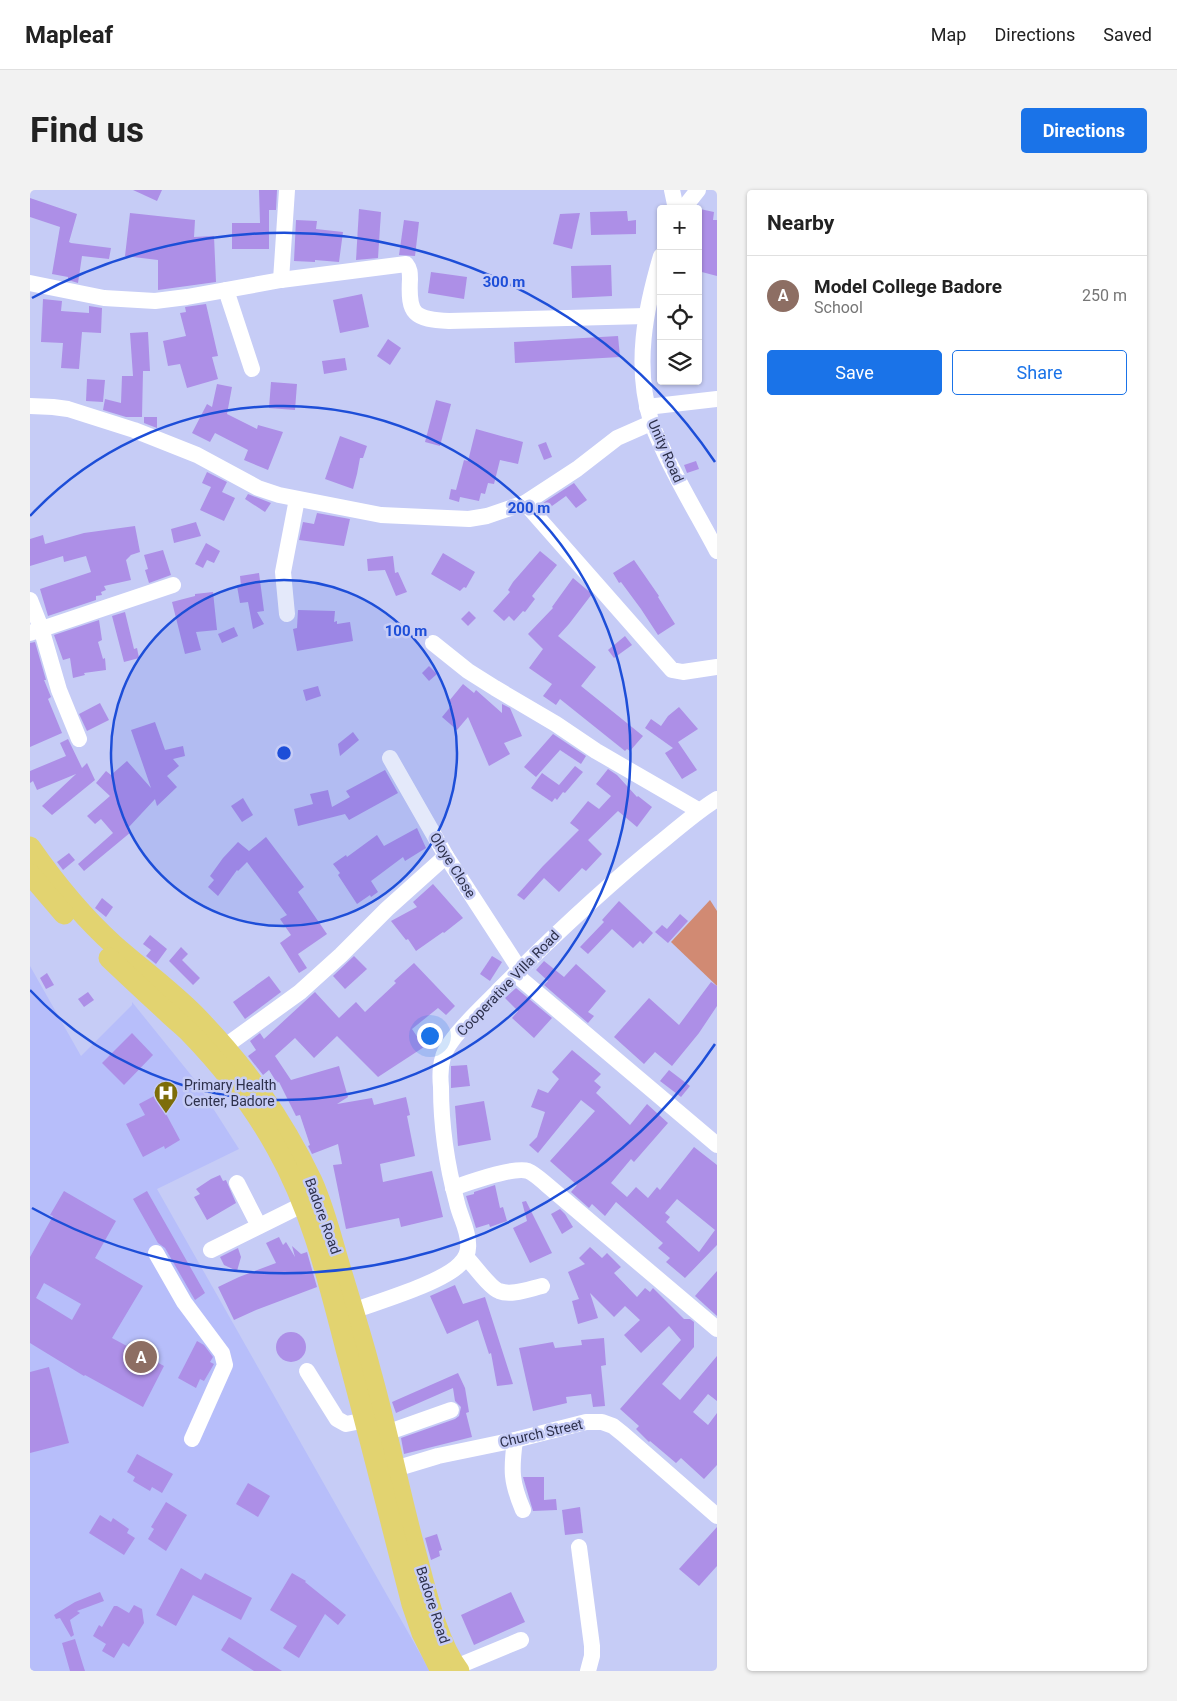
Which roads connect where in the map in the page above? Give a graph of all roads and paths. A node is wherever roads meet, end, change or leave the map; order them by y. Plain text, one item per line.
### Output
1 (287, 190) edge
2 (672, 190) edge
3 (698, 190) edge
4 (675, 205) edge
5 (687, 205) edge
6 (657, 269) edge
7 (281, 280) junction
8 (30, 283) edge
9 (226, 290) junction
10 (646, 316) junction
11 (252, 368) dead end
12 (717, 399) edge
13 (30, 406) edge
14 (647, 407) junction
15 (651, 423) junction
16 (297, 499) junction
17 (525, 503) junction
18 (717, 551) edge
19 (173, 585) dead end
20 (30, 600) edge
21 (287, 614) dead end
22 (35, 631) edge
23 (433, 644) dead end
24 (717, 667) edge
25 (80, 739) dead end
26 (390, 758) dead end
27 (717, 798) edge
28 (698, 810) junction
29 (30, 847) edge
30 (446, 856) junction
31 (30, 874) edge
32 (517, 972) junction
33 (224, 1046) junction
34 (717, 1145) edge
35 (237, 1183) dead end
36 (453, 1188) junction
37 (312, 1212) junction
38 (259, 1226) junction
39 (211, 1250) dead end
40 (156, 1253) dead end
41 (466, 1257) junction
42 (542, 1286) dead end
43 (353, 1311) junction
44 (717, 1329) edge
45 (307, 1371) dead end
46 (451, 1410) dead end
47 (366, 1420) junction
48 (386, 1433) junction
49 (192, 1439) dead end
50 (515, 1440) junction
51 (395, 1469) junction
52 (523, 1510) dead end
53 (717, 1516) edge
54 (580, 1547) dead end
55 (521, 1640) dead end
56 (452, 1670) edge
57 (588, 1671) edge

1 - 7 street
2 - 4 street
3 - 5 street
6 - 10 street, Unity Road
7 - 9 street
7 - 10 street
8 - 9 street
9 - 11 street
10 - 14 street, Unity Road
12 - 14 street
13 - 16 street
14 - 15 street, Unity Road
15 - 17 street
15 - 18 street, Unity Road
16 - 17 street
16 - 21 street
17 - 24 street
19 - 22 street
20 - 22 street
22 - 25 street
23 - 28 street
26 - 30 street, Oloye Close
27 - 28 street, Cooperative Villa Road
28 - 32 street, Cooperative Villa Road
29 - 33 main road, Badore Road
30 - 32 street, Oloye Close
30 - 33 street
31 - 37 main road, Badore Road
32 - 34 street, Oloye Close
32 - 36 street, Cooperative Villa Road
33 - 37 main road, Badore Road
35 - 38 street
36 - 41 street, Cooperative Villa Road
36 - 44 street
37 - 38 street
37 - 43 main road, Badore Road
37 - 47 main road, Badore Road
38 - 39 street
40 - 49 street
41 - 42 street
41 - 43 street
43 - 48 main road, Badore Road
45 - 47 street
46 - 48 street
47 - 56 main road, Badore Road
48 - 51 main road, Badore Road
50 - 51 street, Church Street
50 - 52 street
50 - 53 street, Church Street
51 - 56 main road, Badore Road
54 - 57 street
55 - 56 street

